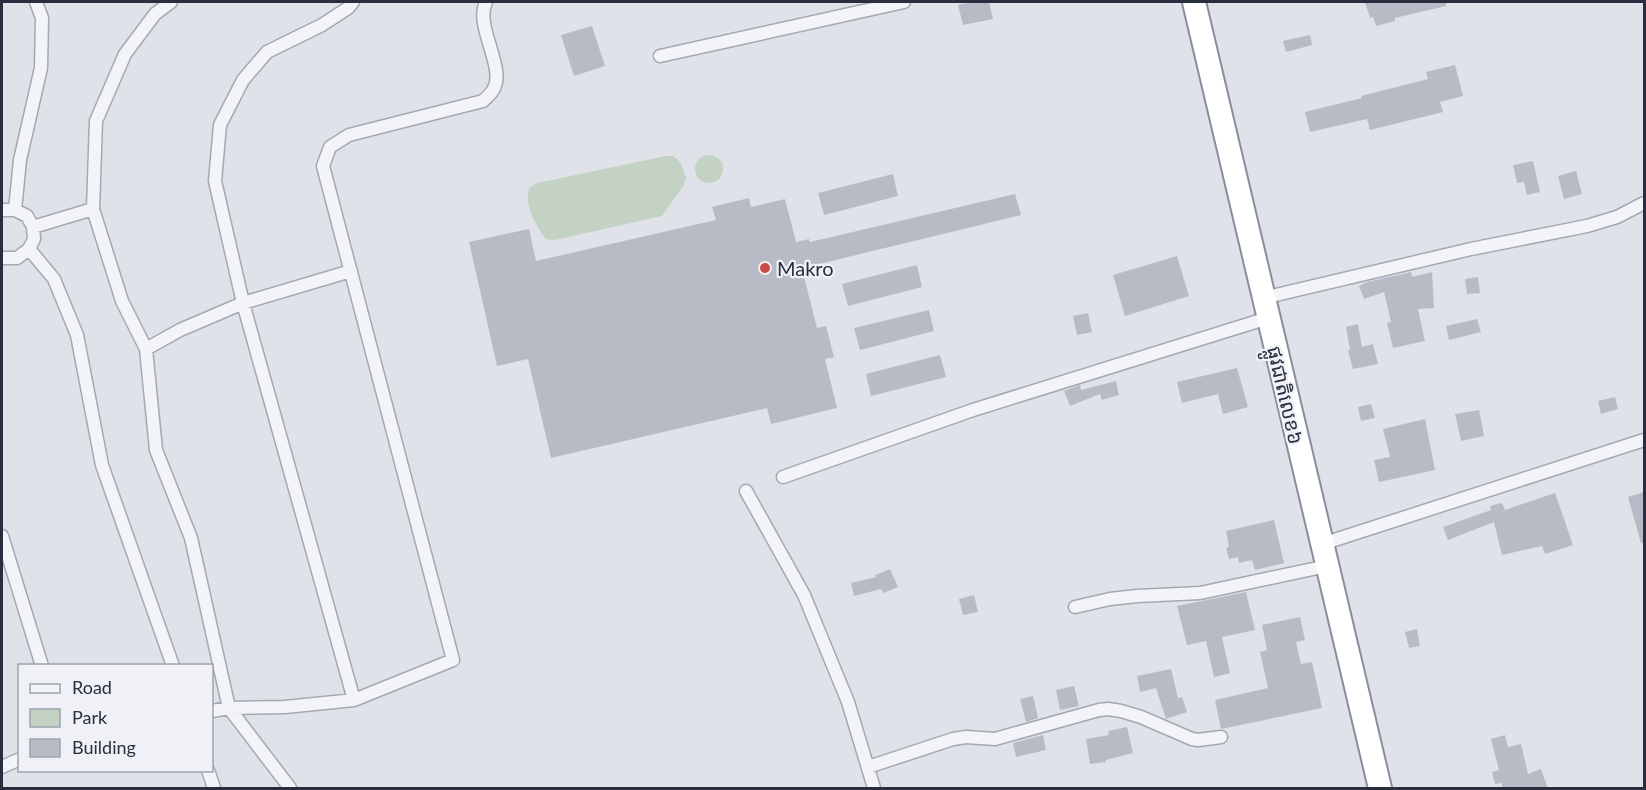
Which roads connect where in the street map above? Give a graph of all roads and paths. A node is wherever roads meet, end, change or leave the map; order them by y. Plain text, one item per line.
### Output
1 (36, 2) edge
2 (171, 2) edge
3 (353, 2) edge
4 (486, 2) edge
5 (904, 2) edge
6 (1194, 2) edge
7 (660, 56) dead end
8 (1644, 203) edge
9 (93, 209) junction
10 (2, 210) edge
11 (15, 210) junction
12 (33, 227) junction
13 (29, 249) junction
14 (2, 258) edge
15 (351, 270) junction
16 (243, 303) junction
17 (1266, 308) junction
18 (146, 349) junction
19 (1644, 440) edge
20 (783, 477) dead end
21 (746, 491) dead end
22 (2, 536) edge
23 (1322, 544) junction
24 (1327, 566) junction
25 (1075, 607) dead end
26 (41, 664) edge
27 (172, 664) edge
28 (354, 700) junction
29 (229, 708) junction
30 (213, 711) edge
31 (1221, 737) dead end
32 (18, 760) edge
33 (2, 767) edge
34 (868, 767) junction
35 (208, 772) edge
36 (214, 789) edge
37 (290, 789) edge
38 (874, 789) edge
39 (1380, 789) edge

1 - 11 street
2 - 9 street
3 - 16 street
4 - 15 street
5 - 7 street
6 - 17 highway, ផ្លូវជាតិលេខ៦
8 - 17 street
9 - 12 street
9 - 18 street
10 - 11 street
11 - 12 street
12 - 13 street
13 - 14 street
13 - 27 street
15 - 16 street
15 - 28 street
16 - 18 street
16 - 28 street
17 - 20 street
17 - 23 highway, ផ្លូវជាតិលេខ៦
18 - 29 street
19 - 23 street
21 - 34 street
22 - 26 street
23 - 24 highway, ផ្លូវជាតិលេខ៦
24 - 25 street
24 - 39 highway, ផ្លូវជាតិលេខ៦
28 - 29 street
29 - 30 street
29 - 37 street
31 - 34 street
32 - 33 street
34 - 38 street
35 - 36 street

